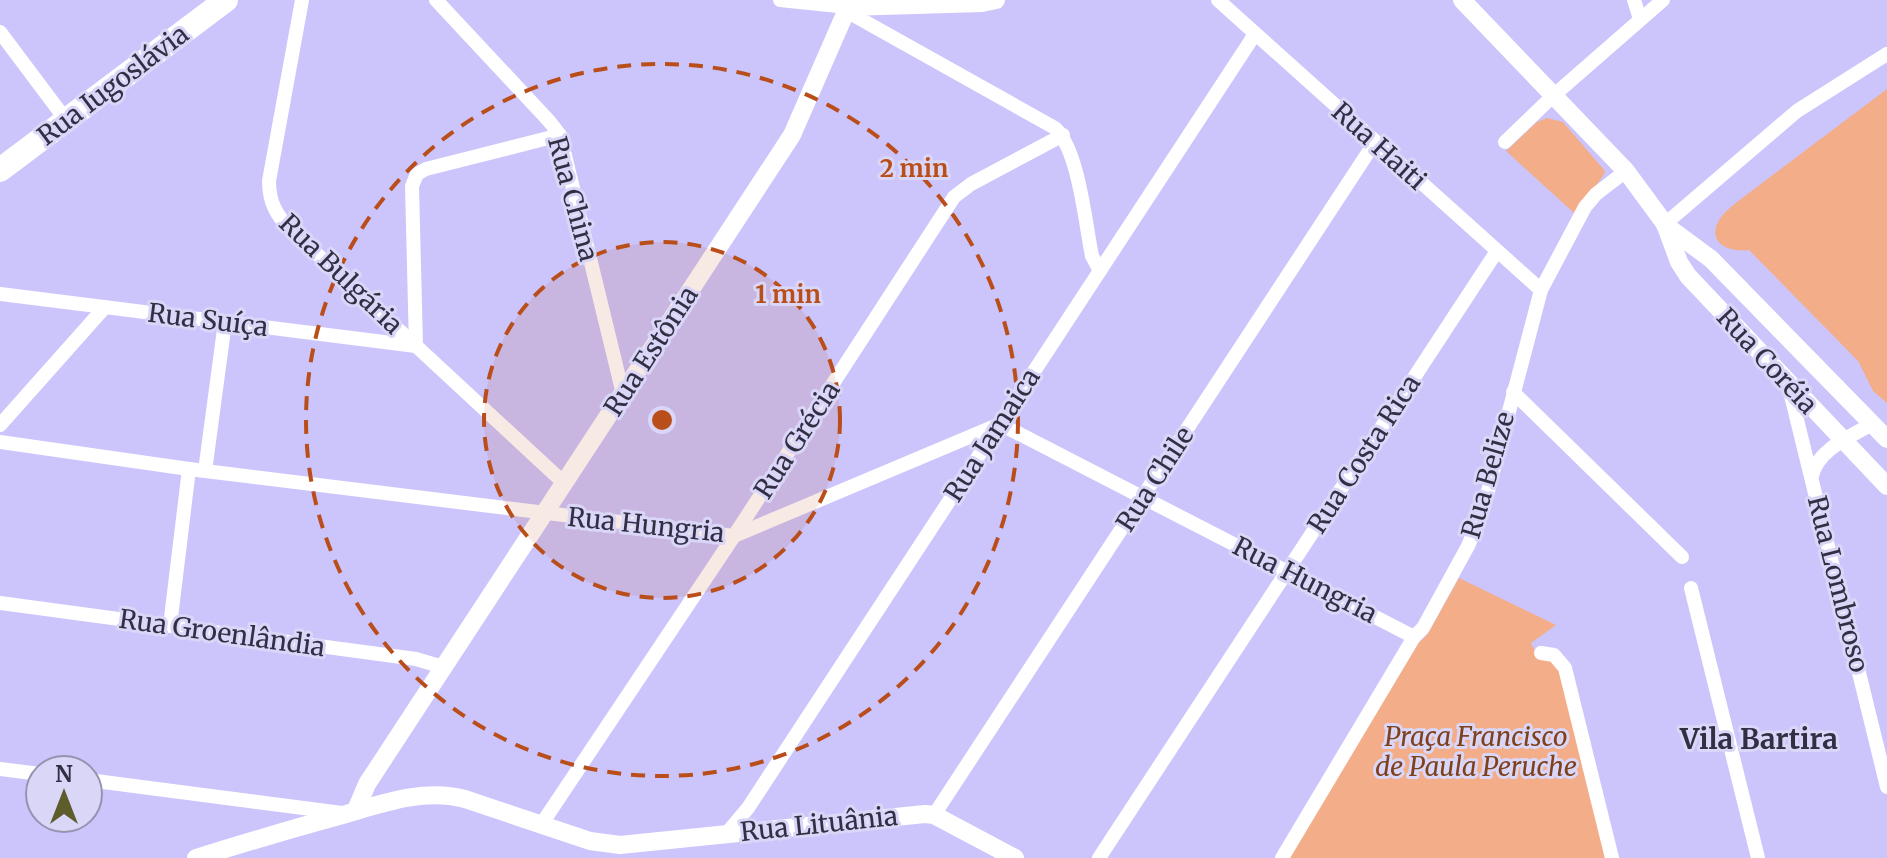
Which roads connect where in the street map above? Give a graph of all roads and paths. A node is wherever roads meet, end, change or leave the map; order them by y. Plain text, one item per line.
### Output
1 (226, 0) edge
2 (302, 0) edge
3 (436, 0) edge
4 (780, 0) edge
5 (996, 0) edge
6 (1218, 0) edge
7 (1462, 0) edge
8 (1634, 0) edge
9 (1663, 0) edge
10 (847, 9) junction
11 (1640, 19) junction
12 (0, 32) edge
13 (1255, 34) junction
14 (1887, 54) edge
15 (1553, 96) junction
16 (66, 120) junction
17 (560, 135) junction
18 (1063, 135) junction
19 (1375, 142) junction
20 (1505, 142) dead end
21 (0, 170) edge
22 (1626, 171) junction
23 (1665, 224) junction
24 (1497, 251) junction
25 (1100, 271) junction
26 (1541, 290) junction
27 (0, 294) edge
28 (105, 307) junction
29 (225, 322) junction
30 (416, 346) junction
31 (1788, 383) junction
32 (1513, 392) junction
33 (623, 394) junction
34 (1000, 424) junction
35 (1872, 424) junction
36 (0, 425) edge
37 (1887, 439) edge
38 (0, 442) edge
39 (1843, 442) junction
40 (189, 469) junction
41 (205, 471) junction
42 (1812, 476) junction
43 (564, 483) junction
44 (1887, 486) edge
45 (1144, 497) junction
46 (544, 513) junction
47 (734, 536) junction
48 (1682, 557) dead end
49 (1287, 571) junction
50 (1691, 588) dead end
51 (0, 603) edge
52 (170, 626) junction
53 (1414, 637) junction
54 (1541, 653) dead end
55 (443, 667) junction
56 (0, 769) edge
57 (24, 772) edge
58 (104, 782) edge
59 (1887, 787) edge
60 (351, 812) junction
61 (934, 815) junction
62 (541, 825) junction
63 (726, 834) junction
64 (196, 858) edge
65 (1015, 858) edge
66 (1099, 858) edge
67 (1282, 858) edge
68 (1612, 858) edge
69 (1758, 858) edge

1 - 16 main road, Rua Iugoslávia
2 - 30 street, Rua Bulgária
3 - 17 street, Rua China
4 - 10 street
5 - 10 street
6 - 13 street, Rua Haiti
7 - 15 street, Rua Coréia
8 - 11 street
9 - 11 street
10 - 18 street
10 - 33 street, Rua Estônia
11 - 15 street
12 - 16 street
13 - 19 street, Rua Haiti
13 - 25 street, Rua Jamaica
14 - 23 street
15 - 20 street
15 - 22 street, Rua Coréia
16 - 21 main road, Rua Iugoslávia
17 - 30 street
17 - 33 street, Rua China
18 - 25 street
18 - 47 street, Rua Grécia
19 - 24 street, Rua Haiti
19 - 45 street, Rua Chile
22 - 23 street, Rua Coréia
22 - 26 street, Rua Belize
23 - 31 street, Rua Coréia
23 - 35 street, Rua Coréia
24 - 26 street, Rua Haiti
24 - 49 street, Rua Costa Rica
25 - 34 street, Rua Jamaica
26 - 32 street, Rua Belize
27 - 28 street, Rua Suíça
28 - 29 street, Rua Suíça
28 - 36 street
29 - 30 street, Rua Suíça
29 - 41 street
30 - 43 street, Rua Bulgária
31 - 39 street, Rua Coréia
31 - 42 street, Rua Lombroso
32 - 48 street
32 - 53 street, Rua Belize
33 - 43 street, Rua Estônia
34 - 45 street, Rua Hungria
34 - 47 street, Rua Hungria
34 - 63 street, Rua Jamaica
35 - 37 street, Rua Coréia
35 - 39 street
38 - 40 street, Rua Hungria
39 - 42 street
39 - 44 street, Rua Coréia
40 - 41 street, Rua Hungria
40 - 52 street
41 - 46 street, Rua Hungria
42 - 59 street, Rua Lombroso
43 - 46 street, Rua Estônia
45 - 49 street, Rua Hungria
45 - 61 street, Rua Chile
46 - 47 street, Rua Hungria
46 - 55 street, Rua Estônia
47 - 62 street, Rua Grécia
49 - 53 street, Rua Hungria
49 - 66 street, Rua Costa Rica
50 - 69 street
51 - 52 street, Rua Groenlândia
52 - 55 street, Rua Groenlândia
53 - 67 street, Rua Belize
54 - 68 street
55 - 60 street, Rua Estônia
56 - 57 street
58 - 60 street
60 - 62 street, Rua Lituânia
60 - 64 street, Rua Lituânia
61 - 63 street, Rua Lituânia
61 - 65 street, Rua Lituânia
62 - 63 street, Rua Lituânia

